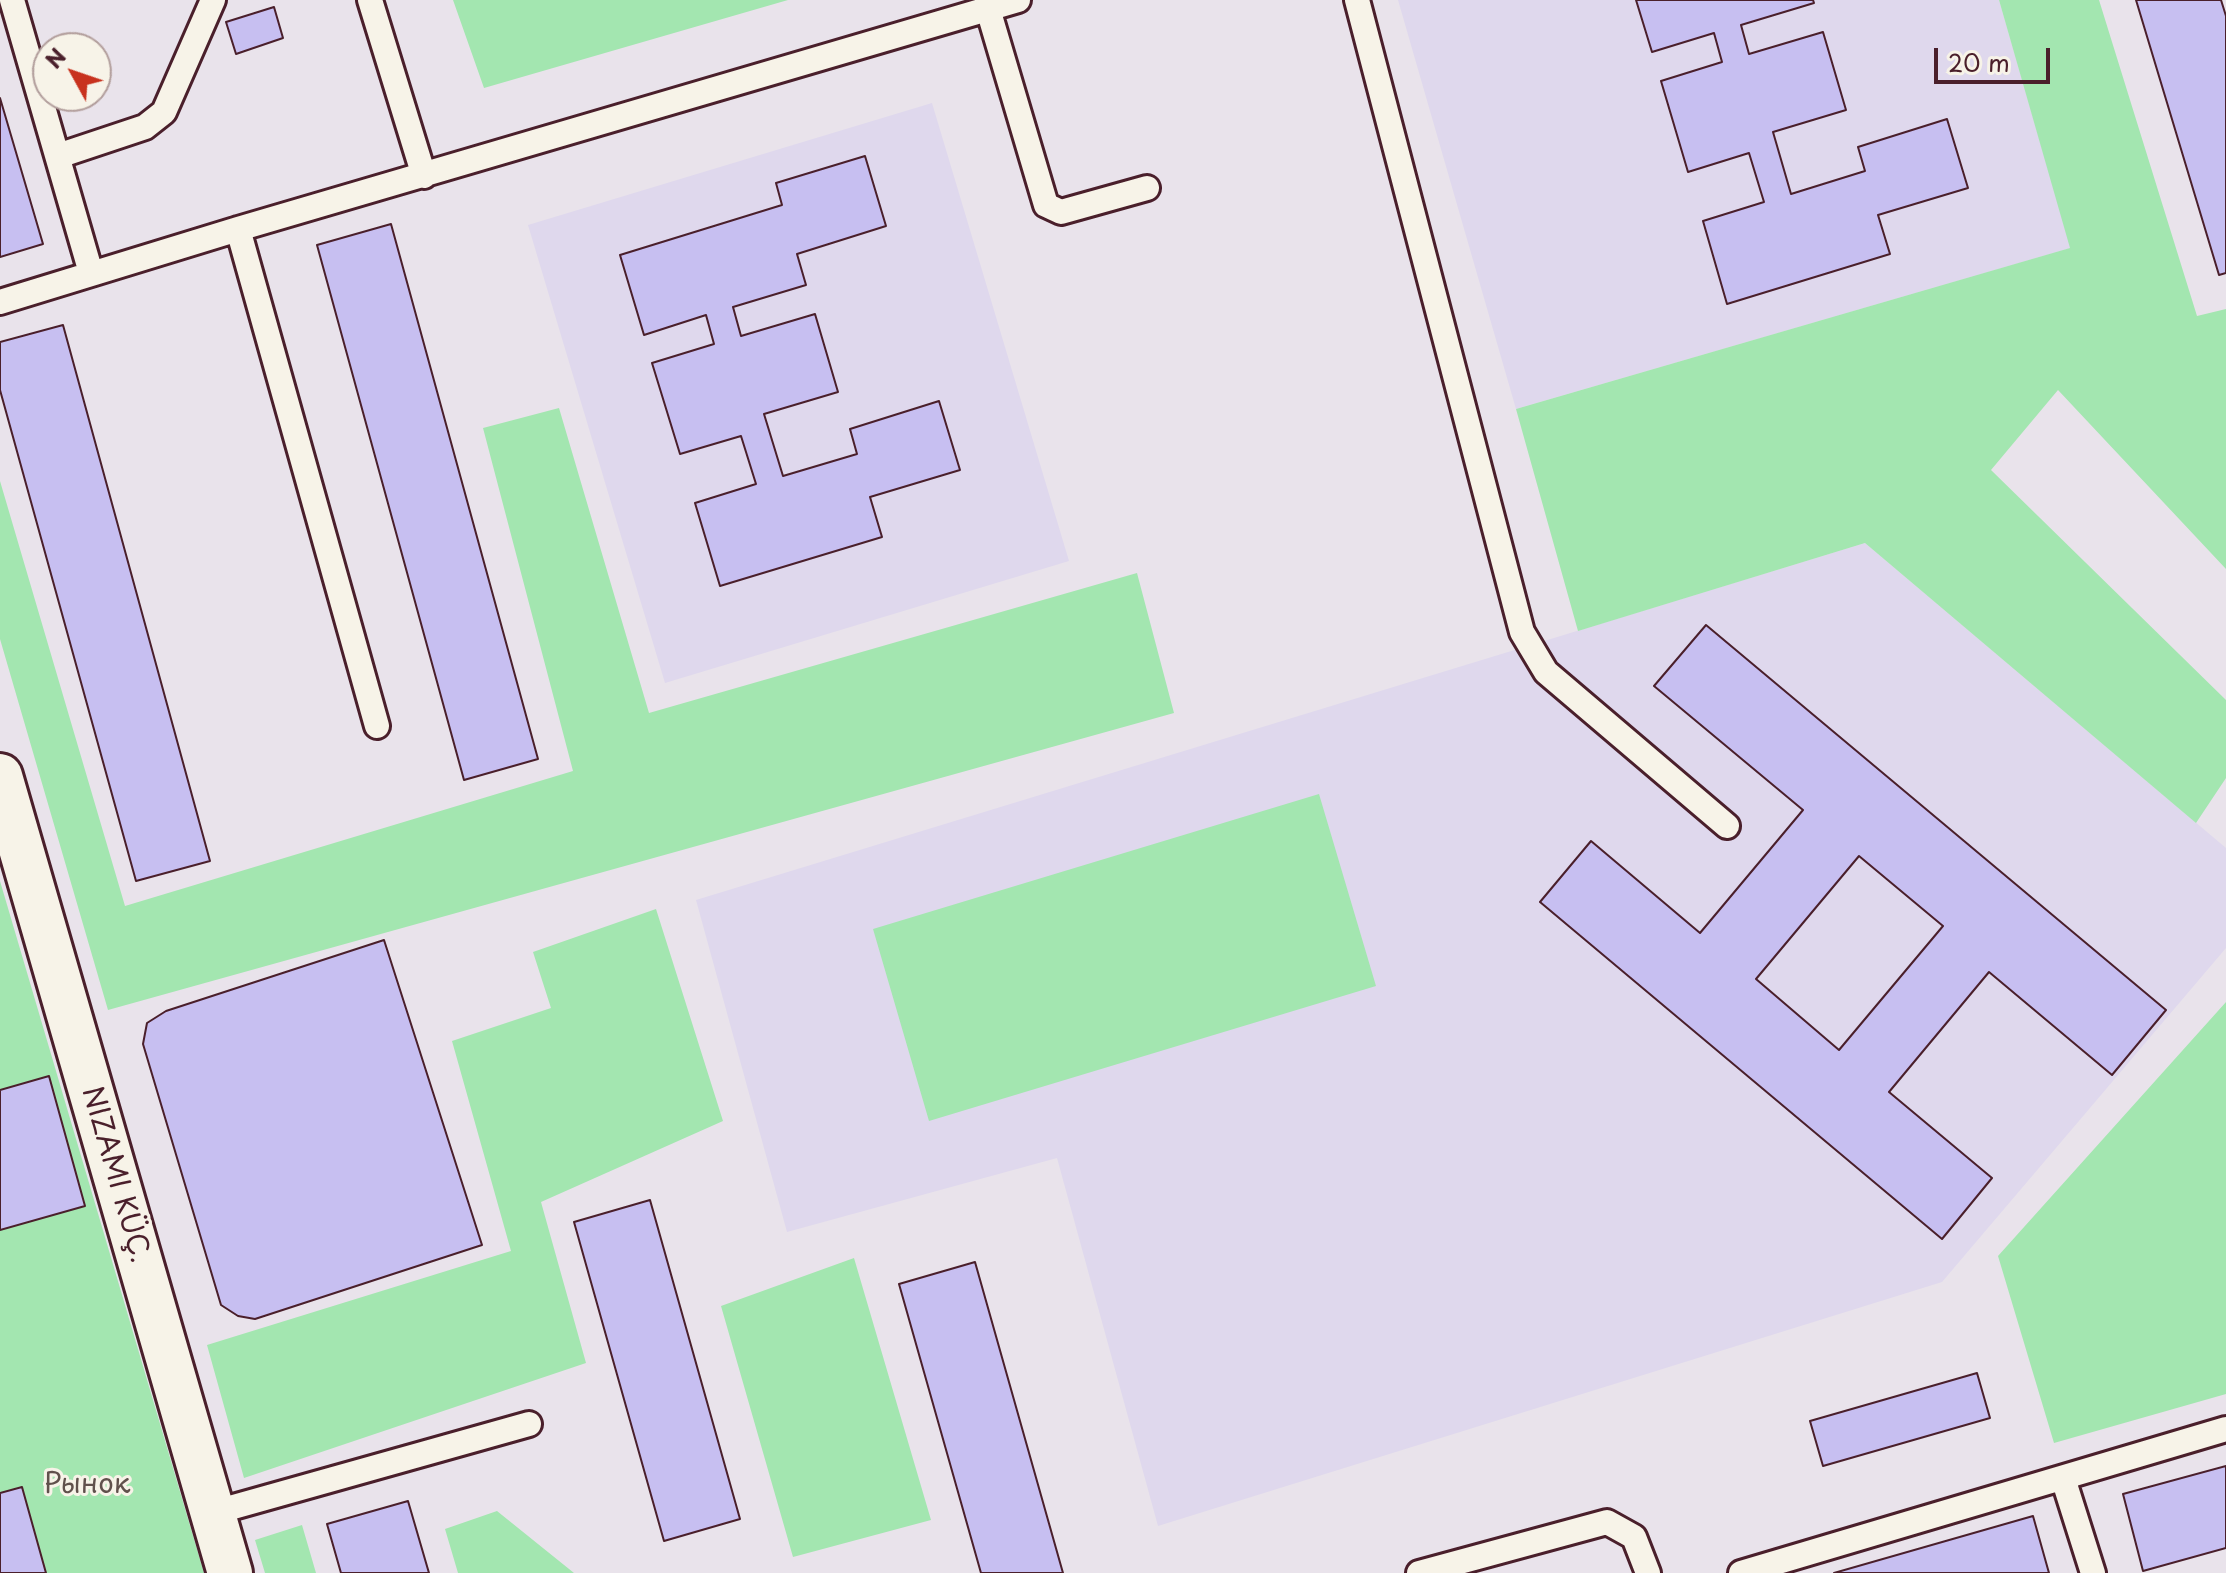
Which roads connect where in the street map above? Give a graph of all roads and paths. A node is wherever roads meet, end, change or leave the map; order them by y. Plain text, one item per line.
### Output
1 (12, 0) edge
2 (213, 0) edge
3 (370, 0) edge
4 (1018, 0) edge
5 (1357, 0) edge
6 (988, 9) junction
7 (58, 156) junction
8 (424, 176) junction
9 (1147, 188) dead end
10 (238, 229) junction
11 (91, 273) junction
12 (0, 302) edge
13 (377, 726) dead end
14 (0, 776) edge
15 (1727, 826) dead end
16 (529, 1424) dead end
17 (2226, 1429) edge
18 (2063, 1478) junction
19 (212, 1513) junction
20 (230, 1573) edge
21 (1419, 1573) edge
22 (1648, 1573) edge
23 (1741, 1573) edge
24 (2093, 1573) edge

1 - 7 lane
2 - 7 lane
3 - 8 lane
4 - 6 lane
5 - 15 lane
6 - 8 lane
6 - 9 lane
7 - 11 lane
8 - 10 lane
10 - 11 lane
10 - 13 lane
11 - 12 lane
14 - 19 street, NIZAMI KÜÇ.
16 - 19 lane
17 - 18 lane
18 - 23 lane
18 - 24 lane
19 - 20 street, NIZAMI KÜÇ.
21 - 22 lane

